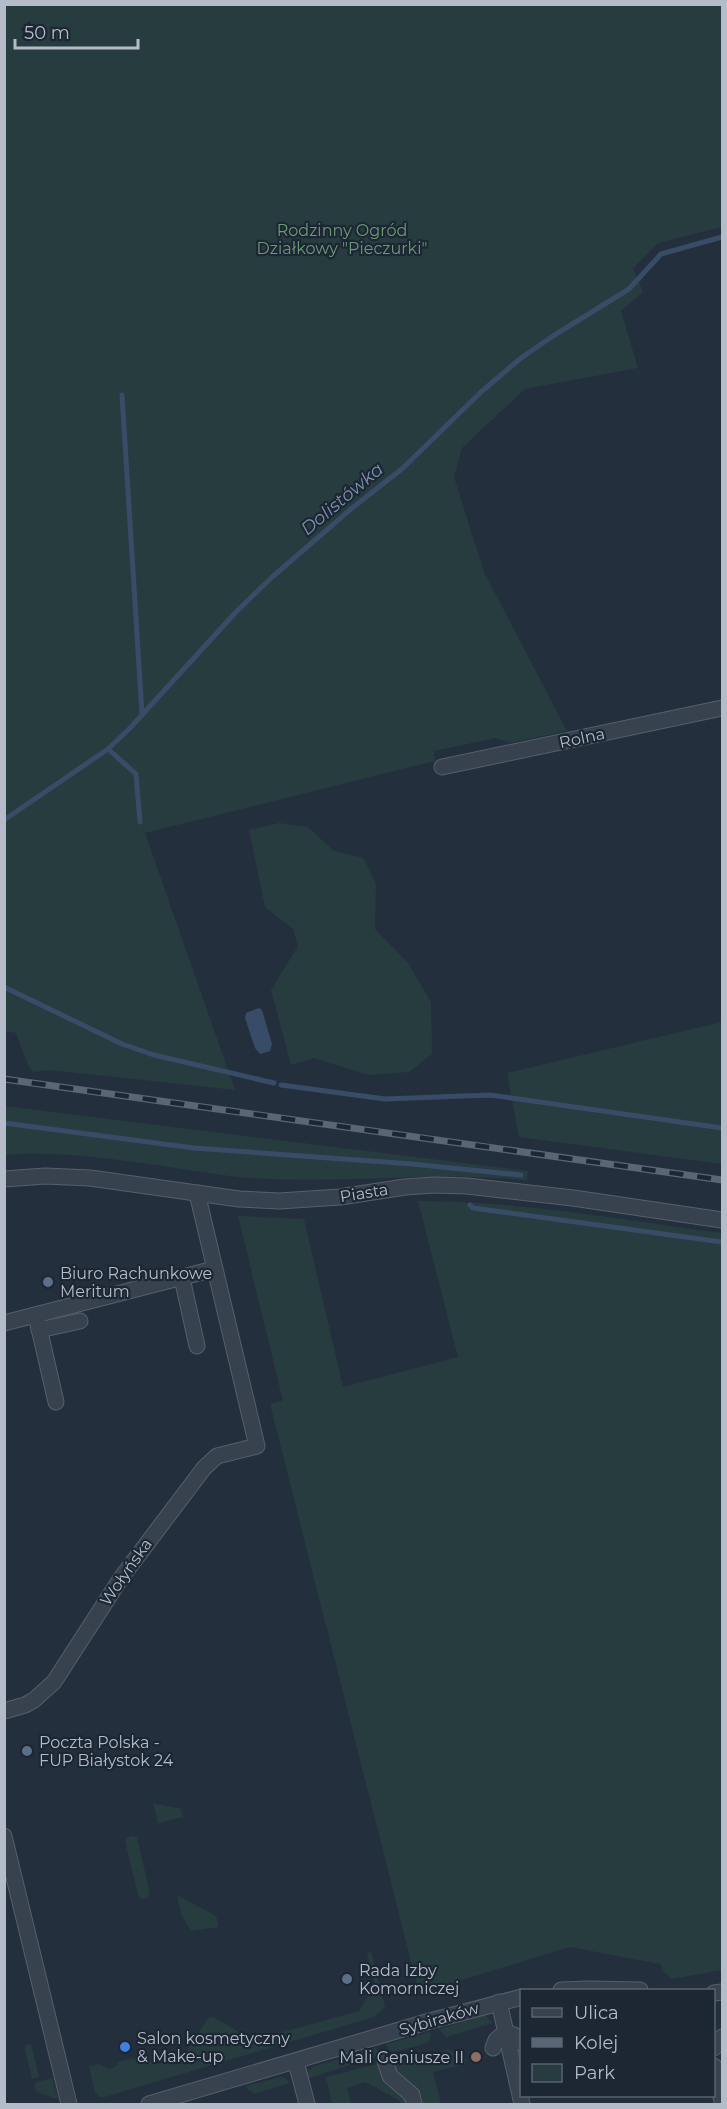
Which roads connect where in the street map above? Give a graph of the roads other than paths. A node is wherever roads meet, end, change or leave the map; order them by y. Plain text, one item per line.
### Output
1 (723, 708) edge
2 (442, 767) dead end
3 (4, 1179) edge
4 (197, 1193) junction
5 (723, 1220) edge
6 (214, 1269) junction
7 (182, 1278) junction
8 (36, 1315) junction
9 (80, 1321) dead end
10 (4, 1323) edge
11 (39, 1330) junction
12 (197, 1346) dead end
13 (56, 1402) dead end
14 (4, 1711) edge
15 (4, 1836) edge
16 (520, 1997) edge
17 (499, 2002) junction
18 (505, 2032) junction
19 (520, 2041) edge
20 (493, 2048) dead end
21 (385, 2061) dead end
22 (296, 2062) junction
23 (715, 2070) edge
24 (520, 2096) edge
25 (723, 2101) edge
26 (69, 2104) edge
27 (149, 2104) edge
28 (307, 2104) edge
29 (414, 2104) edge

1 - 2 street, Rolna
3 - 4 street, Piasta
4 - 5 street, Piasta
4 - 6 street
6 - 7 street
6 - 14 street, Wołyńska
7 - 8 street
7 - 12 street
8 - 10 street
8 - 11 street
9 - 11 street
11 - 13 street
15 - 26 street
16 - 17 street, Sybiraków
17 - 18 street
17 - 22 street, Sybiraków
18 - 19 street
18 - 20 street
18 - 24 street
21 - 29 street
22 - 27 street, Sybiraków
22 - 28 street
23 - 25 street

